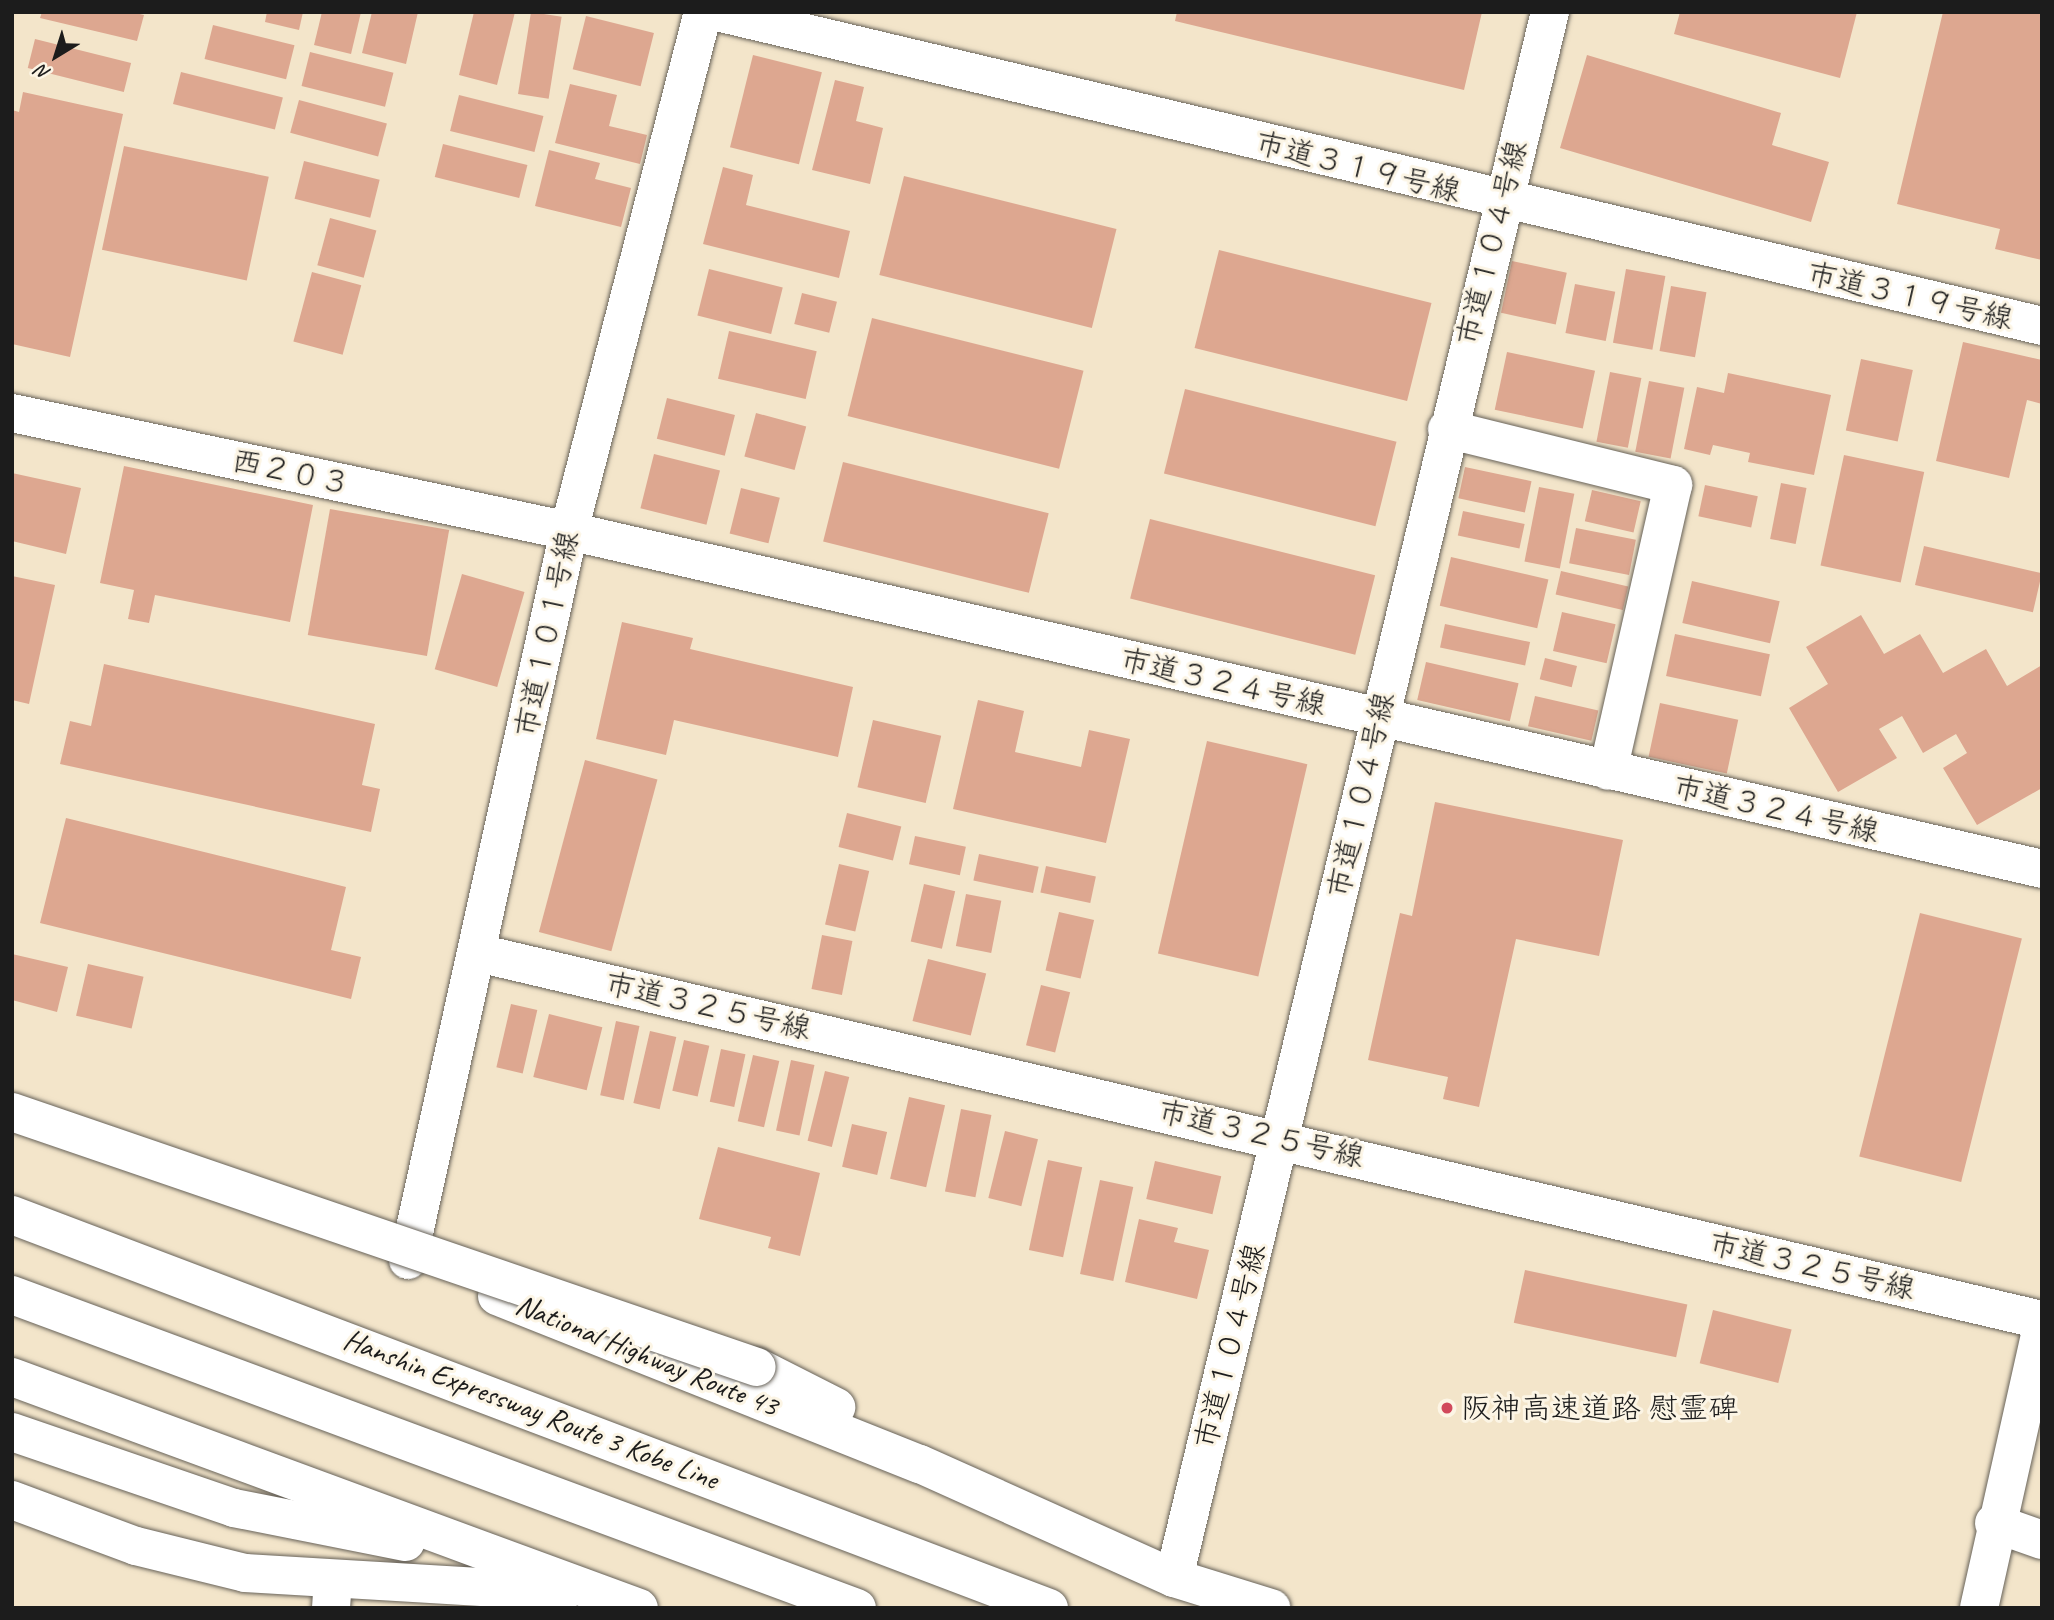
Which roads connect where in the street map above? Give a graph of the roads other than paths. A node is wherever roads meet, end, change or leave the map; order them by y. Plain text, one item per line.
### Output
1 (703, 12) edge
2 (717, 12) edge
3 (1550, 12) edge
4 (1500, 201) junction
5 (2042, 326) edge
6 (12, 413) edge
7 (1447, 429) junction
8 (569, 531) junction
9 (1379, 718) junction
10 (1608, 771) junction
11 (2042, 869) edge
12 (478, 953) junction
13 (12, 1112) edge
14 (12, 1128) edge
15 (1280, 1139) junction
16 (12, 1215) edge
17 (408, 1260) junction
18 (12, 1295) edge
19 (2042, 1321) edge
20 (2042, 1327) edge
21 (12, 1377) edge
22 (12, 1432) edge
23 (12, 1500) edge
24 (1994, 1523) junction
25 (2042, 1540) edge
26 (522, 1564) junction
27 (1174, 1578) junction
28 (600, 1593) junction
29 (332, 1594) edge
30 (639, 1608) edge
31 (857, 1608) edge
32 (1049, 1608) edge
33 (1271, 1608) edge
34 (1979, 1608) edge

1 - 8 main road, 市道１０１号線
2 - 4 main road, 市道３１９号線
3 - 4 main road, 市道１０４号線
4 - 5 main road, 市道３１９号線
4 - 7 main road, 市道１０４号線
6 - 8 main road, 西２０３
7 - 9 main road, 市道１０４号線
7 - 10 main road
8 - 9 main road, 市道３２４号線
8 - 12 main road, 市道１０１号線
9 - 10 main road, 市道３２４号線
9 - 15 main road, 市道１０４号線
10 - 11 main road, 市道３２４号線
12 - 15 main road, 市道３２５号線
12 - 17 main road, 市道１０１号線
13 - 27 main road, bridge
14 - 17 main road, National Highway Route 43
15 - 19 main road, 市道３２５号線
15 - 27 main road, 市道１０４号線
16 - 32 main road, Hanshin Expressway Route 3 Kobe Line
17 - 27 main road, National Highway Route 43
18 - 31 main road
20 - 24 main road
21 - 26 main road
22 - 26 main road
23 - 29 main road
24 - 25 main road
24 - 34 main road
26 - 28 main road
27 - 33 main road, National Highway Route 43
28 - 29 main road
28 - 30 main road

